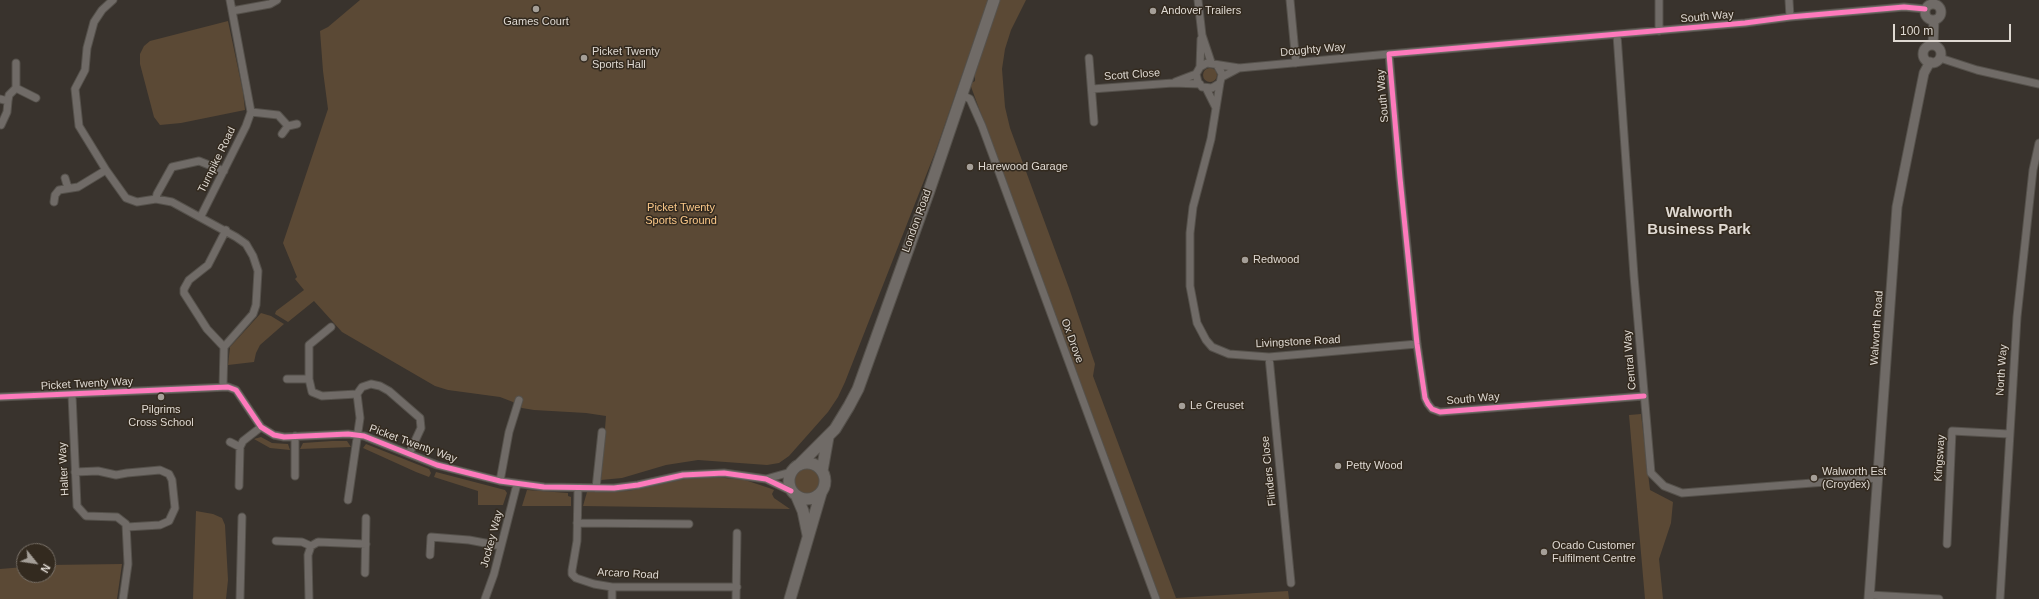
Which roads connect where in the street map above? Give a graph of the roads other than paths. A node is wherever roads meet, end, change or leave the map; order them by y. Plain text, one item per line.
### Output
1 (114, 0) edge
2 (230, 0) edge
3 (277, 0) edge
4 (994, 0) edge
5 (1198, 0) edge
6 (1290, 0) edge
7 (1659, 0) edge
8 (1789, 0) edge
9 (1938, 2) edge
10 (1925, 9) junction
11 (232, 11) junction
12 (1790, 17) junction
13 (1934, 20) junction
14 (1659, 31) junction
15 (1202, 35) junction
16 (1617, 35) junction
17 (1933, 45) junction
18 (1389, 54) junction
19 (1090, 58) dead end
20 (1940, 58) junction
21 (1930, 62) junction
22 (16, 63) dead end
23 (1296, 63) junction
24 (1214, 64) junction
25 (1239, 68) junction
26 (1198, 70) junction
27 (1221, 80) junction
28 (1173, 83) junction
29 (2039, 84) edge
30 (1203, 86) junction
31 (16, 88) junction
32 (1092, 89) junction
33 (962, 95) junction
34 (0, 98) edge
35 (36, 98) dead end
36 (8, 101) junction
37 (1216, 108) junction
38 (251, 112) junction
39 (1094, 122) dead end
40 (297, 124) dead end
41 (1, 125) dead end
42 (288, 126) junction
43 (282, 134) dead end
44 (2039, 143) edge
45 (106, 170) junction
46 (224, 171) junction
47 (65, 178) dead end
48 (68, 188) junction
49 (156, 199) junction
50 (54, 202) dead end
51 (201, 216) junction
52 (226, 230) junction
53 (331, 327) dead end
54 (1417, 344) junction
55 (224, 346) junction
56 (1269, 357) junction
57 (287, 379) dead end
58 (309, 379) junction
59 (223, 387) junction
60 (357, 394) junction
61 (72, 395) junction
62 (1644, 396) junction
63 (0, 397) edge
64 (519, 400) dead end
65 (261, 427) junction
66 (602, 432) dead end
67 (2009, 434) junction
68 (358, 435) junction
69 (295, 436) junction
70 (828, 436) junction
71 (230, 442) dead end
72 (240, 447) junction
73 (409, 454) junction
74 (795, 468) junction
75 (822, 471) junction
76 (75, 472) junction
77 (295, 476) dead end
78 (1878, 478) junction
79 (766, 479) junction
80 (500, 481) junction
81 (517, 484) junction
82 (239, 486) dead end
83 (578, 488) junction
84 (596, 488) junction
85 (821, 493) junction
86 (794, 494) junction
87 (348, 500) dead end
88 (242, 517) dead end
89 (366, 518) dead end
90 (577, 523) junction
91 (689, 524) dead end
92 (127, 527) junction
93 (737, 533) dead end
94 (808, 536) junction
95 (276, 541) dead end
96 (366, 544) junction
97 (1947, 544) dead end
98 (311, 546) junction
99 (501, 546) junction
100 (430, 555) dead end
101 (365, 573) dead end
102 (1291, 583) dead end
103 (612, 587) junction
104 (737, 587) junction
105 (1870, 597) edge
106 (123, 599) edge
107 (240, 599) edge
108 (309, 599) edge
109 (485, 599) edge
110 (612, 599) edge
111 (736, 599) edge
112 (790, 599) edge
113 (1156, 599) edge
114 (1939, 599) edge
115 (2000, 599) edge

1 - 45 street
2 - 11 street
3 - 11 street
4 - 33 main road, London Road
5 - 15 street
6 - 23 street
7 - 14 street
8 - 12 street
9 - 10 street
9 - 13 street
10 - 12 street, South Way
10 - 13 street
11 - 38 street
12 - 14 street, South Way
13 - 17 street
14 - 16 street, South Way
15 - 24 street
15 - 26 street
16 - 18 street, South Way
16 - 62 street, Central Way
17 - 20 street
17 - 21 street
18 - 23 street, Doughty Way
18 - 54 street, South Way
19 - 32 street, Scott Close
20 - 21 street
20 - 29 street
21 - 78 street, Walworth Road
22 - 31 street
23 - 25 street, Doughty Way
24 - 25 street, Doughty Way
24 - 26 street
24 - 27 street
25 - 27 street, Doughty Way
26 - 28 street, Scott Close
26 - 30 street
27 - 30 street
27 - 37 street, Livingstone Road
28 - 30 street, Scott Close
28 - 32 street, Scott Close
30 - 37 street
31 - 35 street
31 - 36 street
32 - 39 street, Scott Close
33 - 70 main road, London Road
33 - 113 street, Ox Drove
34 - 36 street
36 - 41 street
37 - 56 street, Livingstone Road
38 - 42 street
38 - 46 street, Turnpike Road
40 - 42 street
42 - 43 street
44 - 67 street, North Way
45 - 48 street
45 - 49 street
46 - 49 street
46 - 51 street, Turnpike Road
47 - 48 street
48 - 50 street
49 - 51 street
51 - 52 street
52 - 55 street
52 - 55 street
53 - 58 street
54 - 56 street, Livingstone Road
54 - 62 street, South Way
55 - 59 street
56 - 102 street, Flinders Close
57 - 58 street
58 - 60 street
59 - 61 street, Picket Twenty Way
59 - 65 street, Picket Twenty Way
60 - 68 street
60 - 73 street
61 - 63 street, Picket Twenty Way
61 - 76 street, Halter Way
62 - 78 street, Central Way
64 - 80 street
65 - 69 street, Picket Twenty Way
65 - 72 street
66 - 84 street
67 - 97 street, Kingsway
67 - 115 street, North Way
68 - 69 street, Picket Twenty Way
68 - 73 street, Picket Twenty Way
68 - 87 street, Picket Twenty Way
69 - 77 street
70 - 74 main road, London Road
70 - 75 main road, London Road
71 - 72 street
72 - 82 street
73 - 80 street, Picket Twenty Way
74 - 75 main road
74 - 79 street
74 - 86 main road
75 - 85 main road, London Road
76 - 92 street, Halter Way
76 - 92 street
78 - 105 street, Walworth Road
79 - 84 street, Picket Twenty Way
79 - 86 street
80 - 81 street, Picket Twenty Way
81 - 83 street, Picket Twenty Way
81 - 99 street, Jockey Way
83 - 84 street, Picket Twenty Way
83 - 90 street, Arcaro Road
85 - 86 main road
85 - 94 main road, London Road
86 - 94 main road
88 - 107 street
89 - 96 street
90 - 91 street
90 - 103 street, Arcaro Road
92 - 106 street
93 - 104 street
94 - 112 main road
95 - 98 street
96 - 98 street
96 - 101 street
98 - 108 street
99 - 100 street
99 - 109 street, Jockey Way
103 - 104 street, Arcaro Road
103 - 110 street
104 - 111 street
105 - 114 street

